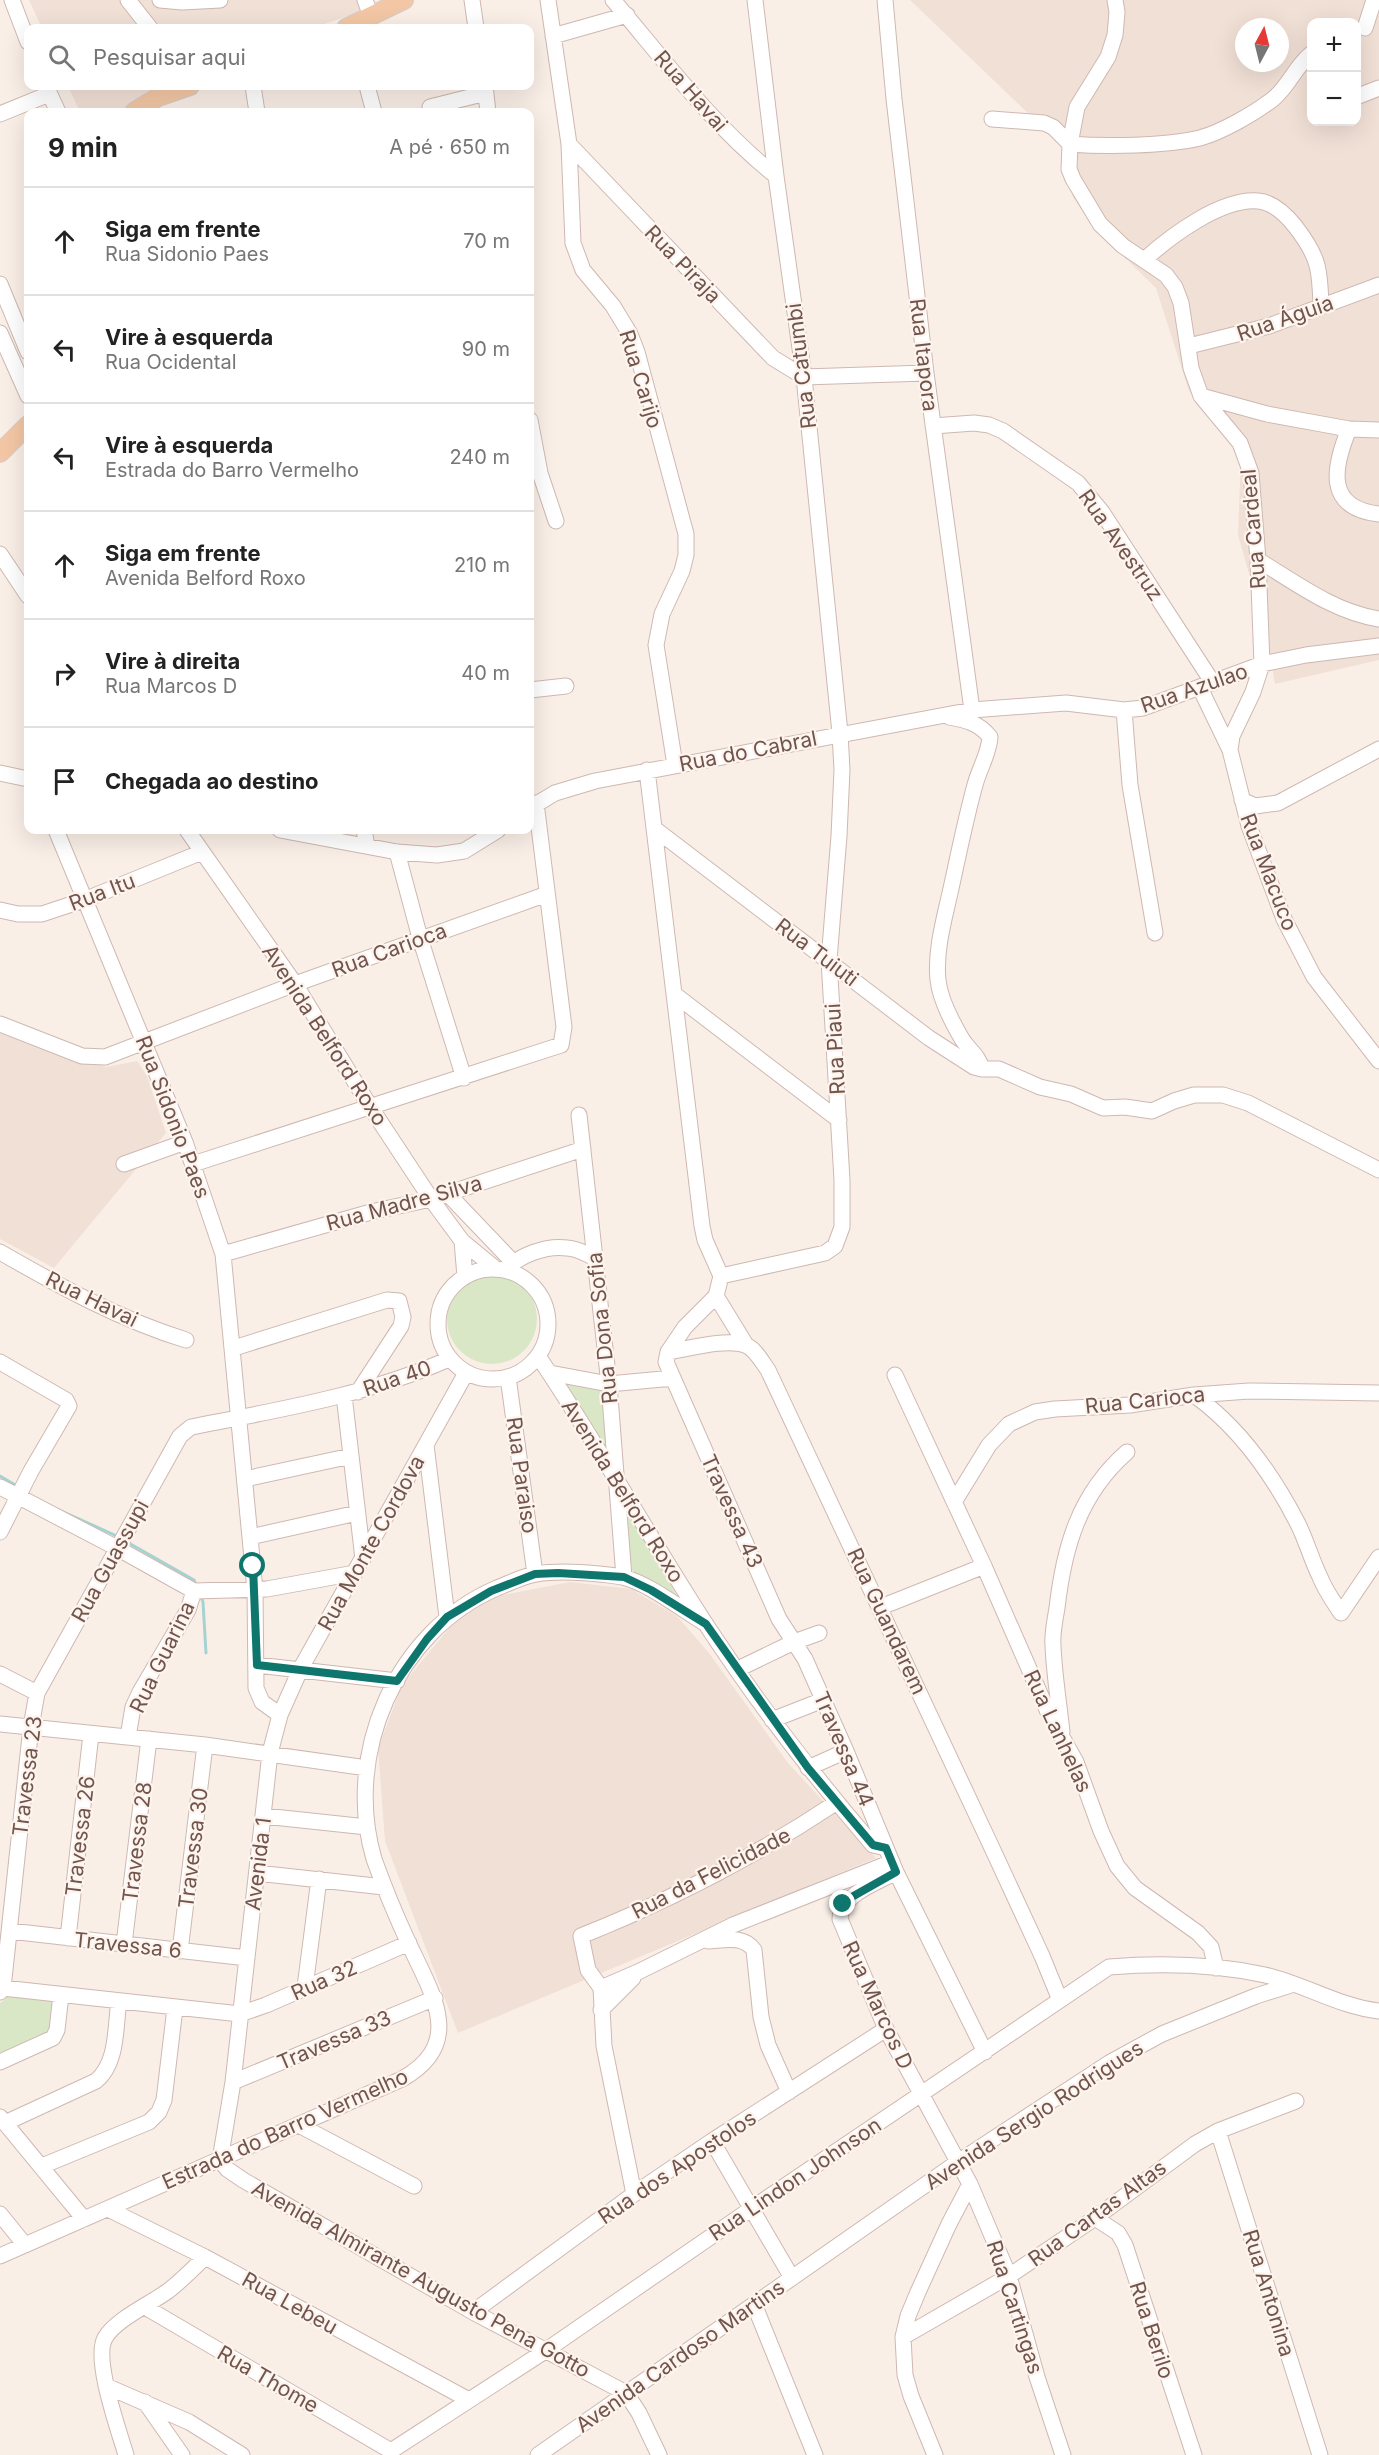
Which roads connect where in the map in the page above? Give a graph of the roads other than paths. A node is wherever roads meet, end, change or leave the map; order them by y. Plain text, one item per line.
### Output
1 (12, 0) edge
2 (128, 0) edge
3 (160, 0) edge
4 (220, 0) edge
5 (404, 0) edge
6 (472, 0) edge
7 (548, 0) edge
8 (614, 0) edge
9 (755, 0) edge
10 (885, 0) edge
11 (1115, 0) edge
12 (1374, 0) edge
13 (368, 8) edge
14 (627, 15) junction
15 (147, 24) edge
16 (354, 24) edge
17 (475, 24) edge
18 (1367, 27) edge
19 (24, 32) edge
20 (553, 36) junction
21 (1307, 56) edge
22 (1379, 88) edge
23 (47, 90) edge
24 (173, 90) edge
25 (254, 90) edge
26 (368, 90) edge
27 (482, 90) edge
28 (485, 90) edge
29 (1361, 95) edge
30 (430, 107) dead end
31 (56, 108) edge
32 (143, 108) edge
33 (256, 108) edge
34 (373, 108) edge
35 (487, 108) edge
36 (0, 114) edge
37 (992, 119) dead end
38 (569, 144) junction
39 (1070, 144) junction
40 (776, 176) junction
41 (1145, 259) junction
42 (0, 285) edge
43 (1379, 285) edge
44 (1321, 307) junction
45 (0, 333) edge
46 (24, 342) edge
47 (1189, 346) junction
48 (926, 373) junction
49 (804, 377) junction
50 (24, 387) edge
51 (1201, 396) junction
52 (933, 426) junction
53 (24, 429) edge
54 (1349, 429) junction
55 (1379, 430) edge
56 (0, 453) edge
57 (535, 474) edge
58 (1379, 514) edge
59 (556, 521) dead end
60 (0, 554) edge
61 (1258, 560) junction
62 (24, 590) edge
63 (1379, 620) edge
64 (1379, 646) edge
65 (1262, 664) junction
66 (566, 686) dead end
67 (1207, 686) junction
68 (534, 690) edge
69 (972, 710) junction
70 (1124, 710) junction
71 (938, 715) junction
72 (840, 734) junction
73 (1230, 750) junction
74 (1379, 750) edge
75 (675, 765) junction
76 (647, 770) junction
77 (0, 773) edge
78 (24, 778) edge
79 (1242, 800) junction
80 (534, 806) edge
81 (534, 812) edge
82 (655, 829) junction
83 (58, 834) edge
84 (190, 834) edge
85 (302, 834) edge
86 (365, 834) edge
87 (475, 837) edge
88 (367, 846) junction
89 (202, 852) junction
90 (397, 852) junction
91 (547, 894) junction
92 (84, 900) junction
93 (0, 910) edge
94 (1155, 933) dead end
95 (420, 938) junction
96 (829, 960) junction
97 (295, 984) junction
98 (674, 994) junction
99 (0, 1024) edge
100 (144, 1043) junction
101 (1379, 1061) edge
102 (982, 1069) junction
103 (464, 1078) junction
104 (371, 1108) junction
105 (579, 1115) dead end
106 (839, 1120) junction
107 (184, 1142) junction
108 (583, 1149) junction
109 (124, 1164) dead end
110 (193, 1164) junction
111 (1379, 1170) edge
112 (447, 1193) junction
113 (431, 1199) junction
114 (462, 1241) junction
115 (0, 1252) edge
116 (223, 1254) junction
117 (595, 1257) junction
118 (505, 1267) junction
119 (721, 1276) junction
120 (465, 1277) junction
121 (716, 1296) junction
122 (186, 1340) dead end
123 (746, 1345) junction
124 (234, 1348) junction
125 (668, 1352) junction
126 (538, 1356) junction
127 (449, 1359) junction
128 (0, 1362) edge
129 (466, 1373) junction
130 (550, 1373) junction
131 (895, 1375) dead end
132 (508, 1377) junction
133 (674, 1378) junction
134 (609, 1384) junction
135 (351, 1393) junction
136 (1379, 1393) edge
137 (1194, 1395) junction
138 (239, 1418) junction
139 (426, 1445) junction
140 (1127, 1452) dead end
141 (351, 1456) junction
142 (615, 1476) junction
143 (245, 1479) junction
144 (0, 1487) edge
145 (21, 1490) junction
146 (954, 1502) junction
147 (357, 1513) junction
148 (0, 1532) edge
149 (250, 1537) junction
150 (119, 1544) junction
151 (1379, 1557) edge
152 (363, 1559) junction
153 (984, 1566) junction
154 (355, 1573) junction
155 (535, 1574) junction
156 (624, 1577) junction
157 (255, 1590) junction
158 (198, 1592) junction
159 (881, 1607) junction
160 (447, 1617) junction
161 (706, 1624) junction
162 (819, 1633) dead end
163 (794, 1642) junction
164 (257, 1665) junction
165 (302, 1668) junction
166 (738, 1669) junction
167 (0, 1674) edge
168 (397, 1681) junction
169 (37, 1693) junction
170 (823, 1700) junction
171 (280, 1715) junction
172 (772, 1720) junction
173 (0, 1724) edge
174 (31, 1727) junction
175 (92, 1734) junction
176 (1063, 1736) junction
177 (128, 1737) junction
178 (149, 1739) junction
179 (205, 1745) junction
180 (846, 1751) junction
181 (270, 1753) junction
182 (367, 1768) junction
183 (808, 1768) junction
184 (837, 1803) junction
185 (264, 1816) junction
186 (367, 1827) junction
187 (891, 1861) junction
188 (257, 1873) junction
189 (319, 1879) junction
190 (384, 1887) junction
191 (10, 1931) junction
192 (68, 1938) junction
193 (702, 1941) junction
194 (409, 1943) junction
195 (124, 1944) junction
196 (180, 1951) junction
197 (247, 1958) junction
198 (1216, 1968) junction
199 (638, 1972) junction
200 (1294, 1984) junction
201 (305, 1987) junction
202 (601, 1988) junction
203 (2, 1990) edge
204 (61, 1995) junction
205 (435, 1998) junction
206 (1060, 2000) junction
207 (119, 2001) junction
208 (175, 2008) junction
209 (1361, 2009) junction
210 (601, 2010) junction
211 (1379, 2011) edge
212 (240, 2014) junction
213 (1379, 2025) edge
214 (886, 2029) junction
215 (985, 2052) junction
216 (0, 2062) edge
217 (233, 2082) junction
218 (789, 2092) junction
219 (921, 2095) junction
220 (1296, 2101) dead end
221 (3, 2120) edge
222 (299, 2125) junction
223 (1218, 2131) junction
224 (712, 2141) junction
225 (220, 2160) junction
226 (958, 2162) junction
227 (42, 2166) junction
228 (970, 2184) junction
229 (414, 2186) dead end
230 (634, 2194) junction
231 (108, 2209) junction
232 (751, 2209) junction
233 (0, 2214) edge
234 (1095, 2218) junction
235 (84, 2219) junction
236 (25, 2245) junction
237 (0, 2256) edge
238 (205, 2257) junction
239 (1009, 2276) junction
240 (792, 2278) junction
241 (753, 2304) junction
242 (145, 2307) junction
243 (473, 2312) junction
244 (903, 2337) junction
245 (545, 2351) junction
246 (106, 2385) junction
247 (626, 2393) junction
248 (143, 2400) junction
249 (469, 2400) junction
250 (189, 2422) junction
251 (171, 2437) junction
252 (391, 2451) joint
253 (540, 2454) edge
254 (126, 2455) edge
255 (182, 2455) edge
256 (242, 2455) edge
257 (659, 2455) edge
258 (815, 2455) edge
259 (935, 2455) edge
260 (1063, 2455) edge
261 (1194, 2455) edge
262 (1320, 2455) edge

1 - 19 street
2 - 15 street
3 - 4 street
5 - 13 main road
6 - 17 street
7 - 20 street, Rua Carijo
8 - 14 street, Rua Havai
9 - 40 street, Rua Catumbi
10 - 48 street, Rua Itapora
11 - 39 street, Rua Cardeal
12 - 18 street
13 - 16 main road
14 - 20 street
14 - 40 street, Rua Havai
20 - 38 street, Rua Carijo
21 - 39 street
22 - 29 street
23 - 31 street
23 - 36 street
24 - 32 main road
25 - 33 street
26 - 34 street
27 - 30 street
28 - 35 street
37 - 39 street
38 - 49 street, Rua Piraja
38 - 75 street, Rua Carijo
39 - 41 street, Rua Cardeal
40 - 49 street, Rua Catumbi
41 - 44 street
41 - 47 street, Rua Cardeal
42 - 46 street
43 - 44 street, Rua Águia
44 - 47 street, Rua Águia
45 - 50 street
47 - 51 street, Rua Cardeal
48 - 49 street
48 - 52 street, Rua Itapora
49 - 72 street, Rua Catumbi
51 - 54 street
51 - 61 street, Rua Cardeal
52 - 67 street, Rua Avestruz
52 - 69 street, Rua Itapora
53 - 56 main road
54 - 55 street
54 - 58 street
57 - 59 street
60 - 62 street
61 - 63 street
61 - 65 street, Rua Cardeal
64 - 65 street, Rua Azulao
65 - 67 street, Rua Azulao
65 - 73 street
66 - 68 street
67 - 70 street, Rua Azulao
67 - 73 street, Rua Avestruz
69 - 70 street, Rua Azulao
69 - 71 street, Rua do Cabral
70 - 94 street
71 - 72 street, Rua do Cabral
71 - 102 street
72 - 75 street, Rua do Cabral
72 - 96 street, Rua Piaui
73 - 79 street, Rua Macuco
74 - 79 street
75 - 76 street, Rua do Cabral
76 - 80 street, Rua do Cabral
76 - 82 street
77 - 78 street
79 - 101 street, Rua Macuco
81 - 91 street
82 - 96 street, Rua Tuiuti
82 - 98 street
83 - 92 street, Rua Sidonio Paes
84 - 89 street, Avenida Belford Roxo
85 - 88 street
86 - 88 street
87 - 90 street
88 - 90 street
89 - 92 street, Rua Itu
89 - 97 street, Avenida Belford Roxo
90 - 95 street
91 - 95 street, Rua Carioca
91 - 103 street
92 - 93 street, Rua Itu
92 - 100 street, Rua Sidonio Paes
95 - 97 street, Rua Carioca
95 - 103 street
96 - 102 street, Rua Tuiuti
96 - 106 street, Rua Piaui
97 - 100 street, Rua Carioca
97 - 104 street, Avenida Belford Roxo
98 - 106 street
98 - 119 street
99 - 100 street, Rua Carioca
100 - 107 street, Rua Sidonio Paes
102 - 111 street, Rua Tuiuti
103 - 104 street
104 - 110 street
104 - 113 street, Avenida Belford Roxo
105 - 108 street, Rua Dona Sofia
106 - 119 street, Rua Piaui
107 - 109 street
107 - 110 street, Rua Sidonio Paes
108 - 112 street, Rua Madre Silva
108 - 117 street, Rua Dona Sofia
110 - 116 street, Rua Sidonio Paes
112 - 113 street, Rua Madre Silva
112 - 118 street
113 - 114 street, Avenida Belford Roxo
113 - 116 street, Rua Madre Silva
114 - 118 street, Avenida Belford Roxo
114 - 120 street
115 - 122 street, Rua Havai
116 - 124 street, Rua Sidonio Paes
117 - 118 street
117 - 134 street, Rua Dona Sofia
118 - 120 street
118 - 126 street, Avenida Belford Roxo
119 - 121 street
120 - 127 street
121 - 123 street
121 - 125 street
123 - 125 street
123 - 159 street, Rua Guandarem
124 - 135 street
124 - 138 street, Rua Sidonio Paes
125 - 133 street
126 - 130 street, Avenida Belford Roxo
126 - 132 street
127 - 129 street
127 - 135 street, Rua 40
128 - 145 street
129 - 132 street
129 - 139 street, Rua Monte Cordova
130 - 134 street
130 - 142 street, Avenida Belford Roxo
131 - 146 street, Rua Lanhelas
132 - 155 street, Rua Paraiso
133 - 134 street
133 - 163 street, Travessa 43
134 - 142 street, Rua Dona Sofia
135 - 138 street
135 - 141 street
136 - 137 street, Rua Carioca
137 - 146 street, Rua Carioca
137 - 151 street
138 - 143 street, Rua Sidonio Paes
138 - 150 street, Rua Guassupi
139 - 152 street, Rua Monte Cordova
139 - 160 street
140 - 176 street
141 - 143 street
141 - 147 street
142 - 156 street, Rua Dona Sofia
142 - 161 street, Avenida Belford Roxo
143 - 149 street, Rua Sidonio Paes
144 - 145 street
145 - 148 street
145 - 150 street
146 - 153 street, Rua Lanhelas
147 - 149 street
147 - 152 street
149 - 157 street, Rua Sidonio Paes
150 - 158 street
150 - 169 street, Rua Guassupi
152 - 154 street, Rua Monte Cordova
153 - 159 street
153 - 176 street, Rua Lanhelas
154 - 157 street
154 - 165 street, Rua Monte Cordova
155 - 156 street, Estrada do Barro Vermelho
155 - 160 street, Estrada do Barro Vermelho
156 - 161 street, Estrada do Barro Vermelho
157 - 158 street
157 - 164 street, Rua Sidonio Paes
158 - 177 street, Rua Guarina
159 - 206 street, Rua Guandarem
160 - 168 street, Estrada do Barro Vermelho
161 - 166 street, Avenida Belford Roxo
162 - 163 street
163 - 166 street
163 - 170 street, Travessa 44
164 - 165 street
164 - 171 street, Rua Sidonio Paes
165 - 168 street
165 - 171 street, Rua Monte Cordova
166 - 172 street, Avenida Belford Roxo
167 - 169 street
168 - 182 street, Estrada do Barro Vermelho
169 - 174 street, Travessa 23
170 - 172 street
170 - 180 street, Travessa 44
171 - 181 street, Avenida 1
172 - 183 street, Avenida Belford Roxo
173 - 174 street, Rua Guarina
174 - 175 street, Rua Guarina
174 - 191 street, Travessa 23
175 - 177 street, Rua Guarina
175 - 192 street, Travessa 26
176 - 198 street, Rua Lanhelas
177 - 178 street
178 - 179 street
178 - 195 street, Travessa 28
179 - 181 street
179 - 196 street, Travessa 30
180 - 183 street
180 - 187 street, Travessa 44
181 - 182 street
181 - 185 street, Avenida 1
182 - 186 street, Estrada do Barro Vermelho
183 - 184 street, Avenida Belford Roxo
184 - 187 street, Avenida Belford Roxo
184 - 202 street, Rua da Felicidade
185 - 186 street
185 - 188 street, Avenida 1
186 - 190 street, Estrada do Barro Vermelho
187 - 193 street
187 - 214 street, Rua Marcos D
187 - 215 street, Travessa 44
188 - 189 street
188 - 197 street, Avenida 1
189 - 190 street
189 - 201 street
190 - 194 street, Estrada do Barro Vermelho
191 - 192 street, Travessa 6
191 - 203 street
192 - 195 street, Travessa 6
193 - 199 street
193 - 218 street
194 - 201 street, Rua 32
194 - 205 street, Estrada do Barro Vermelho
195 - 196 street, Travessa 6
196 - 197 street, Travessa 6
197 - 212 street, Avenida 1
198 - 200 street
198 - 206 street, Rua Lindon Johnson
199 - 202 street
199 - 210 street
200 - 209 street
200 - 226 street, Avenida Sergio Rodrigues
201 - 212 street, Rua 32
202 - 210 street
203 - 204 street
204 - 207 street
204 - 216 street
205 - 217 street, Travessa 33
205 - 222 street, Estrada do Barro Vermelho
206 - 215 street, Rua Lindon Johnson
207 - 208 street
207 - 221 street
208 - 212 street
208 - 227 street
209 - 211 street
209 - 213 street
210 - 230 street
212 - 217 street, Avenida 1
214 - 218 street, Rua dos Apostolos
214 - 219 street, Rua Marcos D
215 - 219 street, Rua Lindon Johnson
217 - 225 street, Avenida 1
218 - 224 street, Rua dos Apostolos
219 - 226 street, Rua Marcos D
219 - 232 street, Rua Lindon Johnson
220 - 223 street, Rua Cartas Altas
221 - 227 street
222 - 225 street, Estrada do Barro Vermelho
222 - 229 street
223 - 234 street, Rua Cartas Altas
223 - 262 street, Rua Antonina
224 - 230 street, Rua dos Apostolos
224 - 232 street
225 - 231 street, Estrada do Barro Vermelho
225 - 243 street, Avenida Almirante Augusto Pena Gotto
226 - 228 street, Rua Cartingas
226 - 240 street, Avenida Sergio Rodrigues
227 - 235 street
228 - 239 street, Rua Cartingas
228 - 244 street
230 - 243 street, Rua dos Apostolos
231 - 235 street, Estrada do Barro Vermelho
231 - 238 street, Rua Lebeu
232 - 240 street
232 - 245 street, Rua Lindon Johnson
233 - 236 street
234 - 239 street, Rua Cartas Altas
234 - 261 street, Rua Berilo
235 - 236 street, Estrada do Barro Vermelho
236 - 237 street, Estrada do Barro Vermelho
238 - 242 street
238 - 249 street, Rua Lebeu
239 - 244 street, Rua Cartas Altas
239 - 260 street, Rua Cartingas
240 - 241 street, Avenida Cardoso Martins
241 - 247 street, Avenida Cardoso Martins
241 - 258 street
242 - 246 street
242 - 252 street, Rua Thome
243 - 245 street, Avenida Almirante Augusto Pena Gotto
244 - 259 street
245 - 247 street, Avenida Almirante Augusto Pena Gotto
245 - 249 street, Rua Lindon Johnson
246 - 248 street
246 - 254 street
247 - 253 street, Avenida Cardoso Martins
247 - 257 street
248 - 250 street
248 - 251 street
249 - 252 street, Rua Lindon Johnson
250 - 251 street
250 - 256 street
251 - 255 street

